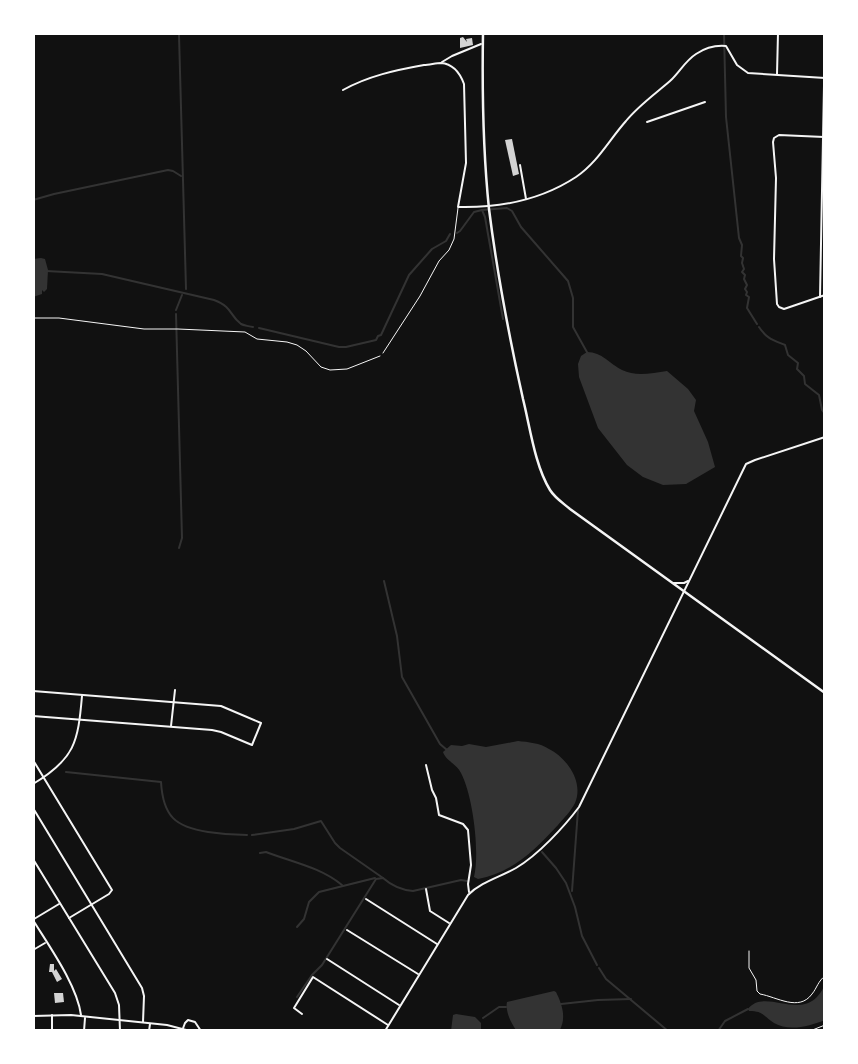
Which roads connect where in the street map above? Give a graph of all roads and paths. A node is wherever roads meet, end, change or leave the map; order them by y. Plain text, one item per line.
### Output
1 (482, 33) edge
2 (778, 33) edge
3 (825, 33) edge
4 (482, 43) junction
5 (441, 63) junction
6 (777, 75) junction
7 (824, 78) edge
8 (343, 90) dead end
9 (705, 102) dead end
10 (647, 122) dead end
11 (824, 137) edge
12 (520, 165) dead end
13 (527, 200) junction
14 (458, 207) junction
15 (825, 295) edge
16 (820, 298) junction
17 (33, 318) edge
18 (383, 353) joint
19 (825, 437) edge
20 (688, 581) junction
21 (673, 583) junction
22 (684, 591) junction
23 (694, 598) junction
24 (679, 602) junction
25 (175, 690) dead end
26 (33, 691) edge
27 (825, 693) edge
28 (82, 695) junction
29 (174, 703) junction
30 (33, 716) edge
31 (80, 719) junction
32 (171, 726) junction
33 (33, 760) edge
34 (426, 765) dead end
35 (44, 778) junction
36 (33, 784) edge
37 (33, 808) edge
38 (33, 859) edge
39 (426, 889) dead end
40 (469, 894) junction
41 (366, 899) dead end
42 (60, 903) junction
43 (92, 904) junction
44 (69, 918) junction
45 (33, 920) edge
46 (450, 923) junction
47 (346, 930) dead end
48 (46, 942) junction
49 (438, 944) junction
50 (33, 950) edge
51 (749, 951) dead end
52 (327, 959) dead end
53 (419, 975) junction
54 (825, 976) edge
55 (400, 1006) junction
56 (302, 1014) dead end
57 (52, 1015) junction
58 (33, 1016) edge
59 (81, 1016) junction
60 (85, 1016) junction
61 (120, 1020) junction
62 (143, 1023) junction
63 (150, 1023) junction
64 (388, 1025) junction
65 (825, 1025) edge
66 (182, 1030) edge
67 (52, 1031) edge
68 (84, 1031) edge
69 (120, 1031) edge
70 (149, 1031) edge
71 (190, 1031) edge
72 (201, 1031) edge
73 (385, 1031) edge
74 (810, 1031) edge

1 - 4 main road
2 - 6 street
3 - 7 street
4 - 5 street
4 - 21 main road
5 - 8 street
5 - 14 street
6 - 7 street
6 - 13 street
7 - 11 street
9 - 10 street
11 - 16 street
11 - 16 street
12 - 13 street
13 - 14 street
14 - 18 lane
15 - 16 street
17 - 18 path
19 - 20 street
20 - 21 street
20 - 22 street
21 - 22 main road
22 - 23 main road
22 - 24 street
23 - 24 street
23 - 27 main road
24 - 40 street
25 - 29 street
26 - 28 street
28 - 29 street
28 - 31 street
29 - 32 street
29 - 32 street
30 - 31 street
31 - 32 street
31 - 35 street
33 - 35 street
34 - 40 street
35 - 36 street
35 - 43 street
37 - 43 street
38 - 42 street
39 - 46 street
40 - 46 street
41 - 49 street
42 - 44 street
42 - 45 street
43 - 44 street
43 - 62 street
44 - 61 street
45 - 48 street
46 - 49 street
47 - 53 street
48 - 50 street
48 - 59 street
49 - 53 street
51 - 54 path
52 - 55 street
53 - 55 street
55 - 64 street
56 - 64 street
57 - 58 street
57 - 59 street
57 - 67 street
59 - 60 street
60 - 61 street
60 - 68 street
61 - 62 street
61 - 69 street
62 - 63 street
63 - 66 street
63 - 70 street
64 - 73 street
65 - 74 path
66 - 71 street
66 - 72 street

